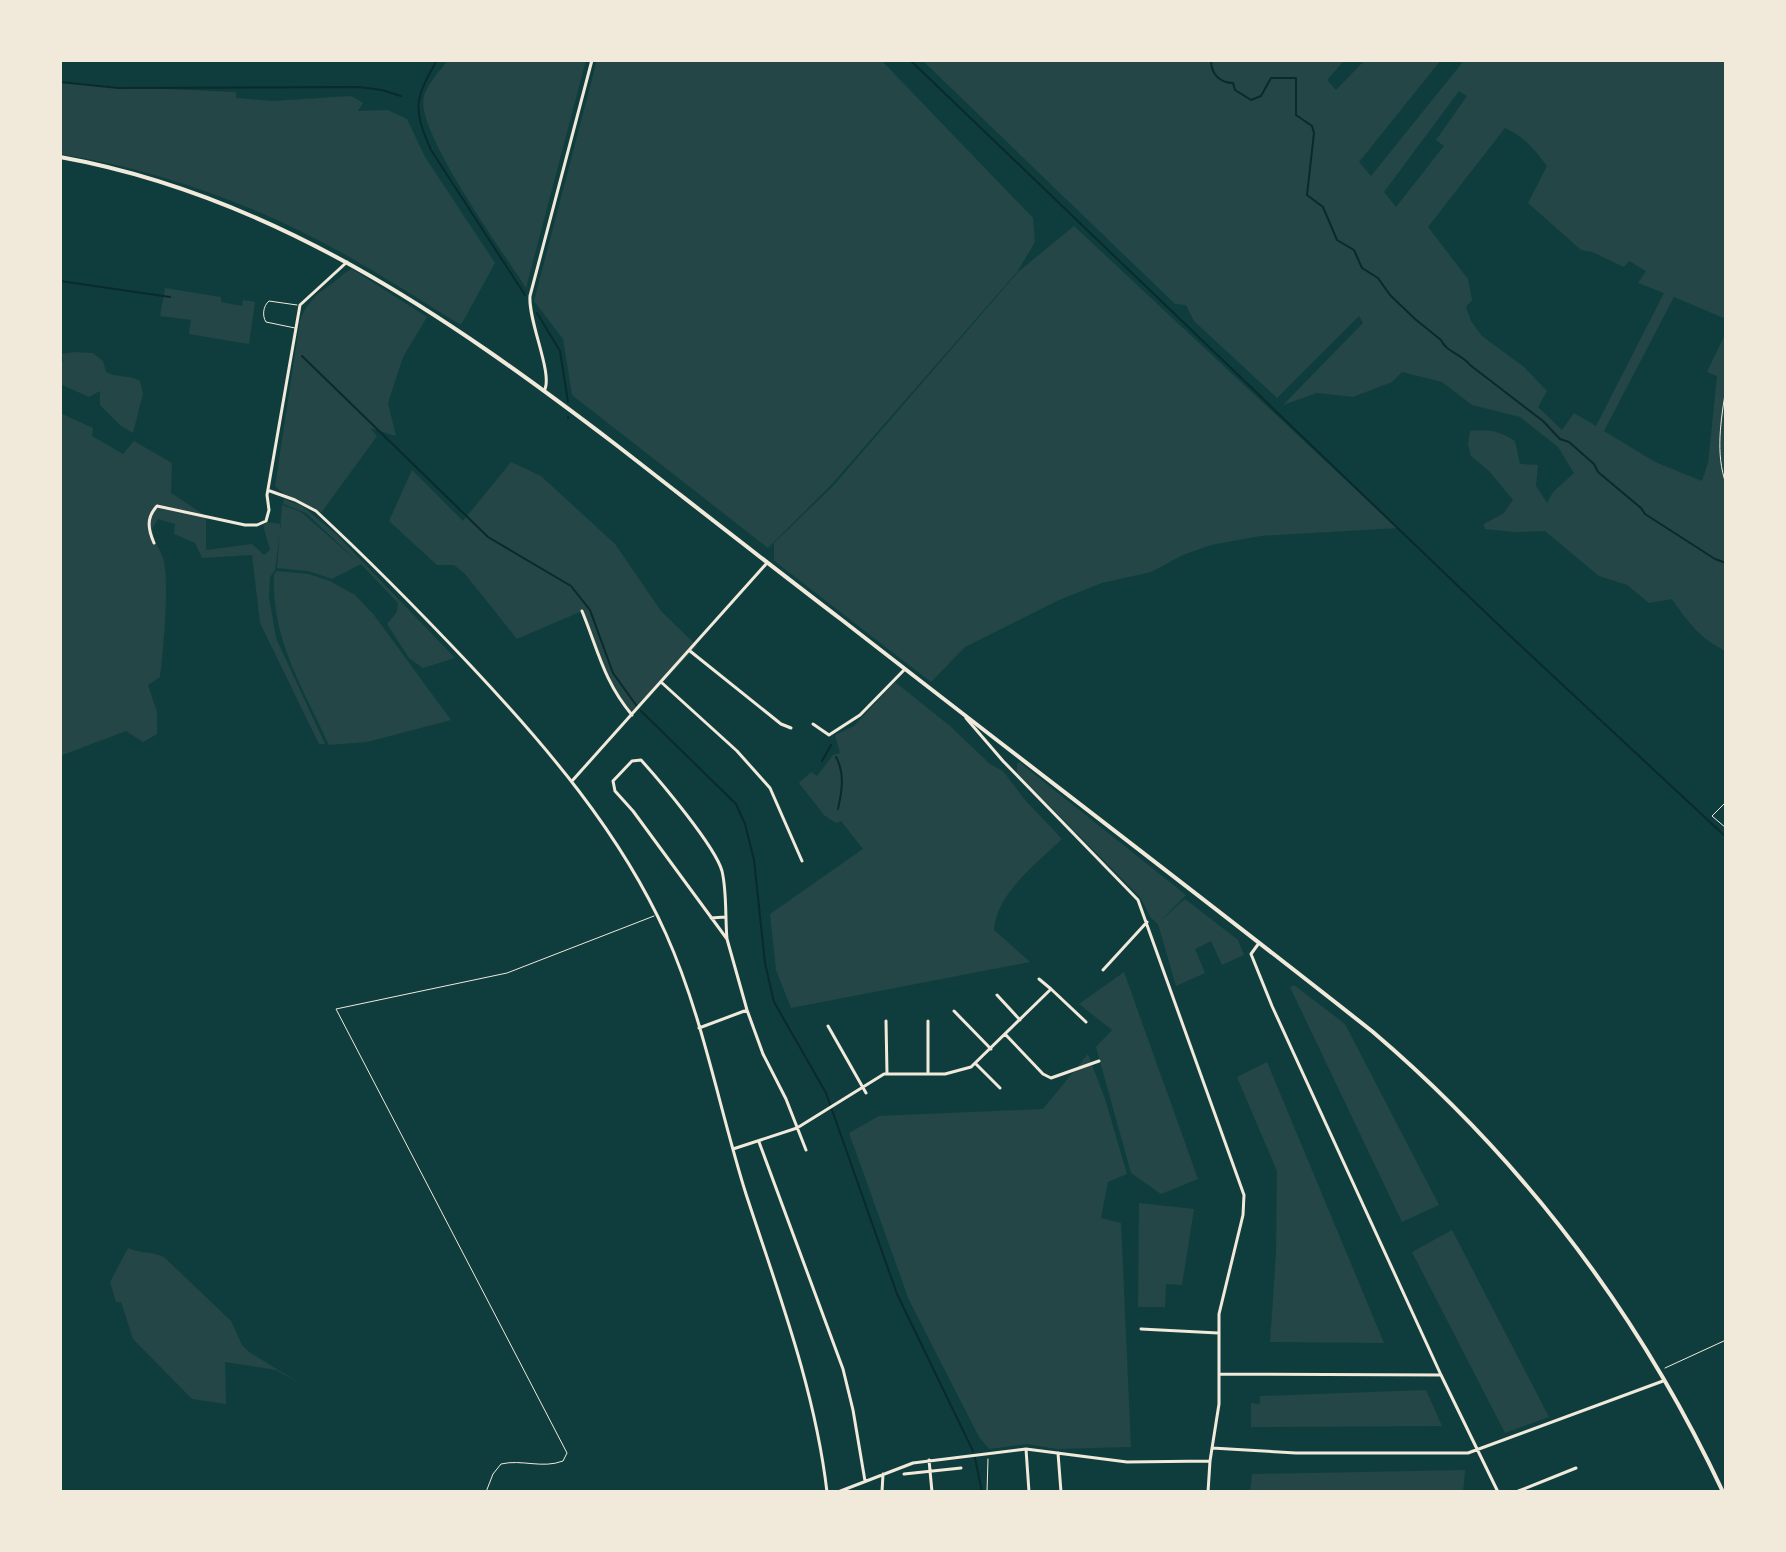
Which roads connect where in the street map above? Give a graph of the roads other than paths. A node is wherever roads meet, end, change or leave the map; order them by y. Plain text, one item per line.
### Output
1 (592, 60) edge
2 (60, 157) edge
3 (347, 262) junction
4 (300, 305) junction
5 (296, 328) junction
6 (544, 391) junction
7 (270, 491) junction
8 (154, 543) dead end
9 (767, 562) junction
10 (582, 611) dead end
11 (690, 651) junction
12 (905, 669) junction
13 (661, 682) junction
14 (633, 715) junction
15 (964, 716) junction
16 (813, 724) dead end
17 (791, 728) dead end
18 (1011, 752) junction
19 (1003, 761) junction
20 (572, 781) junction
21 (1726, 802) edge
22 (1726, 828) edge
23 (802, 861) dead end
24 (657, 914) junction
25 (725, 917) junction
26 (711, 918) junction
27 (1147, 922) junction
28 (727, 939) junction
29 (1259, 943) junction
30 (1103, 970) dead end
31 (1039, 979) dead end
32 (1051, 989) junction
33 (997, 995) dead end
34 (747, 1010) junction
35 (954, 1011) dead end
36 (1020, 1020) junction
37 (886, 1021) dead end
38 (928, 1021) dead end
39 (1086, 1022) dead end
40 (828, 1026) dead end
41 (699, 1028) junction
42 (1005, 1034) junction
43 (991, 1049) junction
44 (1099, 1061) dead end
45 (976, 1064) junction
46 (928, 1073) junction
47 (887, 1074) junction
48 (863, 1087) junction
49 (1000, 1088) dead end
50 (866, 1093) dead end
51 (797, 1128) junction
52 (759, 1142) junction
53 (733, 1149) junction
54 (806, 1150) dead end
55 (1141, 1329) dead end
56 (1218, 1333) junction
57 (1220, 1374) junction
58 (1441, 1375) junction
59 (1666, 1380) junction
60 (1477, 1447) junction
61 (1212, 1448) junction
62 (1026, 1449) junction
63 (1058, 1453) junction
64 (929, 1460) junction
65 (1210, 1461) junction
66 (961, 1468) dead end
67 (1576, 1468) dead end
68 (930, 1471) junction
69 (883, 1474) junction
70 (904, 1474) dead end
71 (865, 1481) junction
72 (486, 1492) edge
73 (827, 1492) edge
74 (838, 1492) edge
75 (882, 1492) edge
76 (932, 1492) edge
77 (1029, 1492) edge
78 (1061, 1492) edge
79 (1208, 1492) edge
80 (1498, 1492) edge
81 (1516, 1492) edge
82 (1723, 1492) edge

1 - 6 street
2 - 3 main road
3 - 4 street
3 - 6 main road
4 - 5 street
4 - 5 lane
5 - 7 street
6 - 9 main road
7 - 8 street
7 - 20 street
9 - 11 street
9 - 12 main road
10 - 14 street
11 - 13 street
11 - 17 street
12 - 15 main road
12 - 16 street
13 - 14 street
13 - 23 street
14 - 20 street
15 - 18 main road
15 - 19 street
18 - 19 street
18 - 29 main road
19 - 27 street
20 - 24 street
21 - 22 lane
24 - 41 street
24 - 72 lane
25 - 26 street
25 - 26 street
25 - 28 street
26 - 28 street
27 - 30 street
27 - 56 street
28 - 34 street
29 - 58 street
29 - 59 main road
31 - 32 street
32 - 36 street
32 - 39 street
33 - 36 street
34 - 41 street
34 - 51 street
35 - 43 street
36 - 42 street
37 - 47 street
38 - 46 street
40 - 48 street
41 - 53 street
42 - 43 street
42 - 44 street
43 - 45 street
45 - 46 street
45 - 49 street
46 - 47 street
47 - 48 street
48 - 50 street
48 - 51 street
51 - 52 street
51 - 54 street
52 - 53 street
52 - 71 street
53 - 73 street
55 - 56 street
56 - 57 street
57 - 58 street
57 - 61 street
58 - 60 street
59 - 60 street
59 - 82 main road
60 - 61 street
60 - 80 street
61 - 65 street
62 - 63 street
62 - 64 street
62 - 77 street
63 - 65 street
63 - 78 street
64 - 68 street
64 - 69 street
65 - 79 street
66 - 68 street
67 - 81 street
68 - 70 street
68 - 76 street
69 - 71 street
69 - 75 street
71 - 74 street

